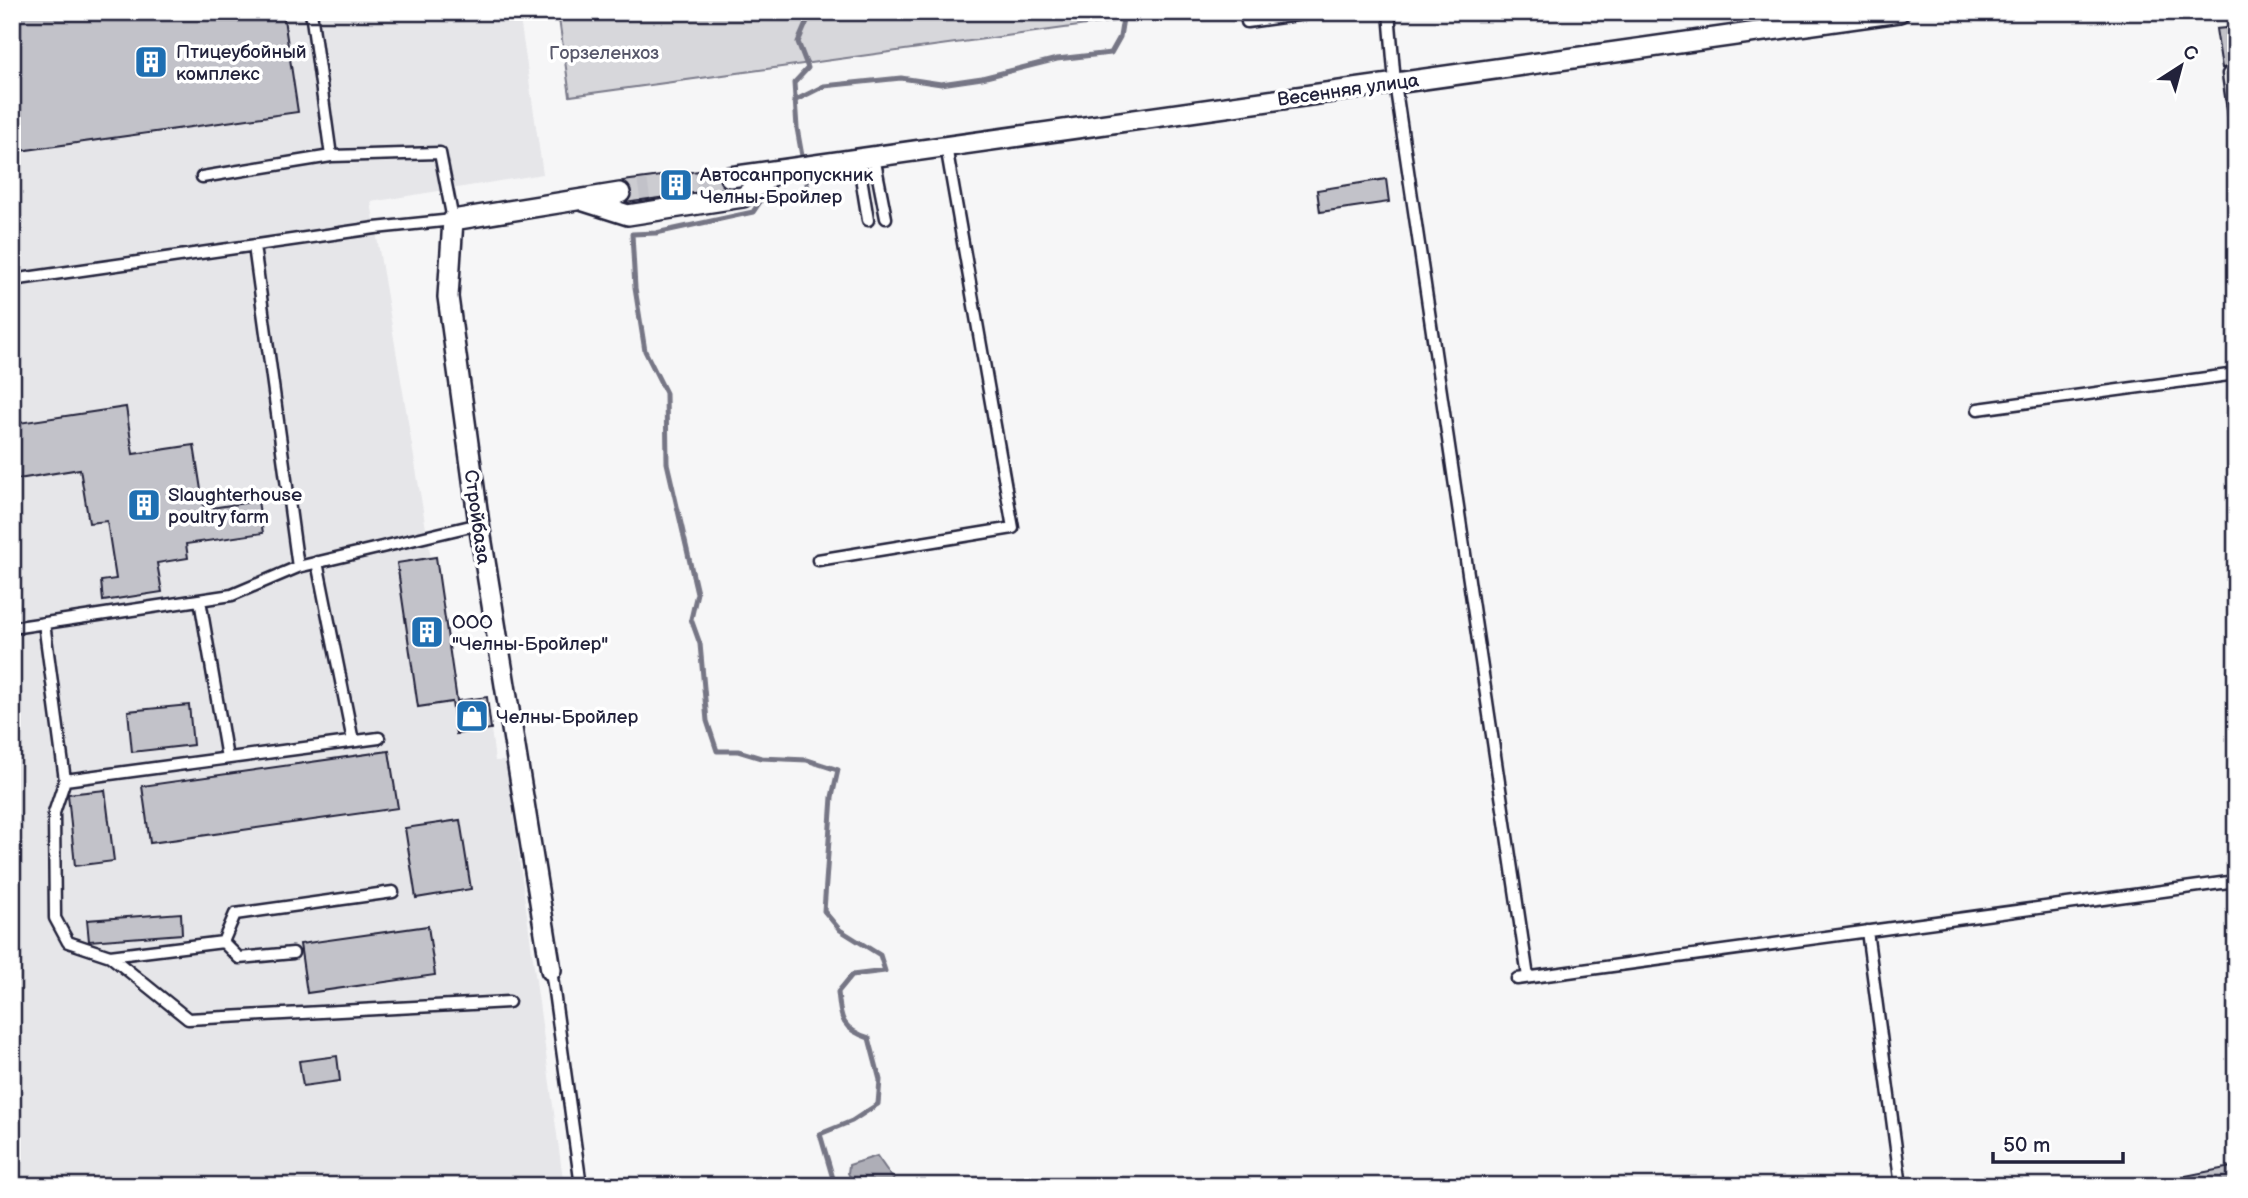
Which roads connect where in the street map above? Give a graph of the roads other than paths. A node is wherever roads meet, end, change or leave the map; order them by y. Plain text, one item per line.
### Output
1 (311, 12) edge
2 (1319, 12) edge
3 (1389, 12) edge
4 (1899, 12) edge
5 (1247, 22) dead end
6 (2228, 75) dead end
7 (1395, 83) junction
8 (2236, 128) edge
9 (946, 146) junction
10 (331, 156) junction
11 (866, 158) junction
12 (789, 169) junction
13 (202, 177) dead end
14 (730, 177) tunnel mouth
15 (615, 193) tunnel mouth
16 (579, 199) junction
17 (886, 218) dead end
18 (453, 220) junction
19 (867, 220) dead end
20 (254, 246) junction
21 (12, 280) edge
22 (2236, 374) edge
23 (1978, 409) dead end
24 (479, 524) junction
25 (818, 560) dead end
26 (317, 562) junction
27 (298, 566) junction
28 (200, 600) junction
29 (44, 623) junction
30 (12, 628) edge
31 (379, 738) dead end
32 (353, 741) junction
33 (227, 758) junction
34 (65, 780) junction
35 (2236, 881) edge
36 (393, 892) dead end
37 (1867, 931) junction
38 (223, 942) junction
39 (293, 953) dead end
40 (110, 957) junction
41 (551, 970) joint
42 (1528, 977) junction
43 (1517, 979) dead end
44 (509, 1002) dead end
45 (581, 1186) edge
46 (1901, 1186) edge

1 - 10 lane
2 - 5 lane
3 - 7 lane
4 - 7 street, Весенняя улица
6 - 8 lane
7 - 9 street, Весенняя улица
7 - 42 lane
9 - 11 street, Весенняя улица
9 - 25 lane
10 - 13 lane
10 - 18 lane
11 - 12 street, Весенняя улица
11 - 17 lane
11 - 19 lane
12 - 14 street, Весенняя улица
12 - 16 street
15 - 16 street
16 - 18 street
18 - 20 lane
18 - 24 street, Стройбаза
20 - 21 lane
20 - 27 lane
22 - 23 lane
24 - 26 lane
24 - 41 street, Стройбаза
26 - 27 lane
26 - 32 lane
27 - 28 lane
28 - 29 lane
28 - 33 lane
29 - 30 lane
29 - 34 lane
31 - 32 lane
32 - 33 lane
33 - 34 lane
34 - 40 lane
35 - 37 lane
36 - 38 lane
37 - 42 lane
37 - 46 lane
38 - 39 lane
38 - 40 lane
40 - 44 lane
41 - 45 lane
42 - 43 lane

